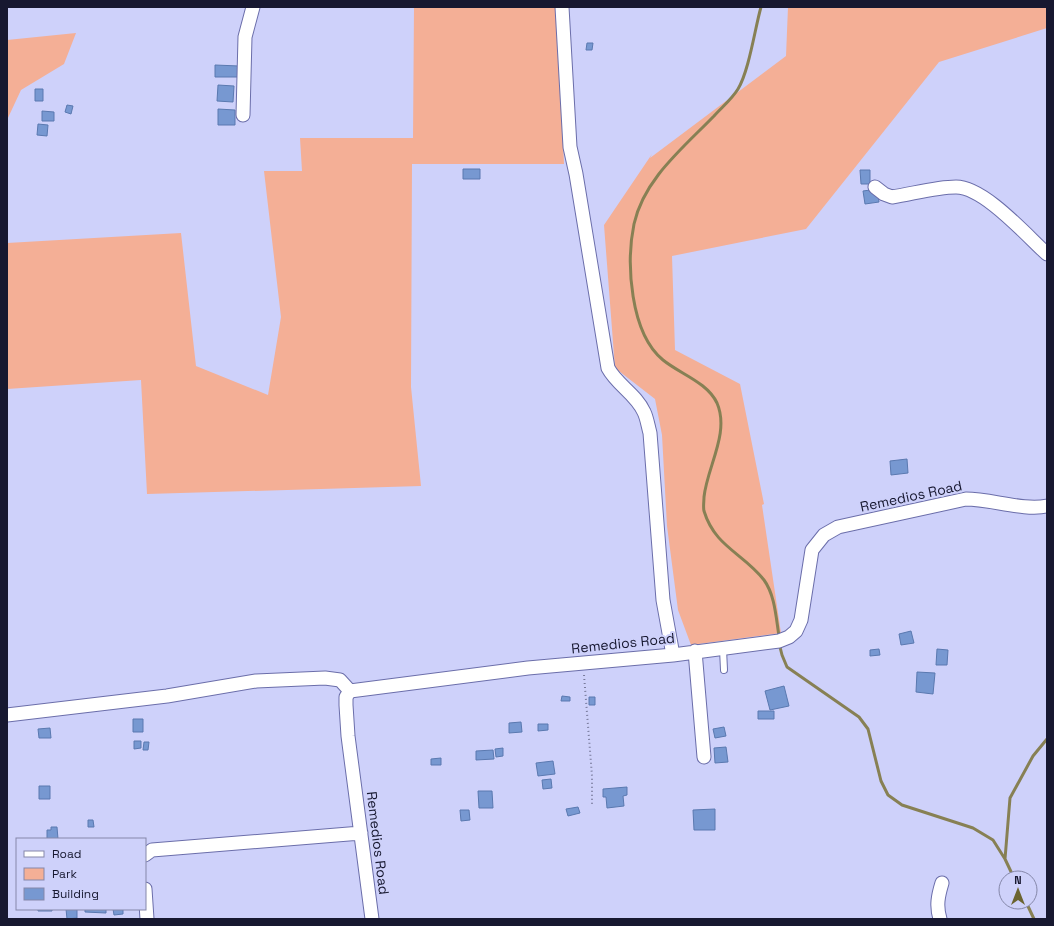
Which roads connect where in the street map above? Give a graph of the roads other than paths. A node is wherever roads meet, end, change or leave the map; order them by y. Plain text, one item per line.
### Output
1 (253, 7) edge
2 (562, 7) edge
3 (243, 115) dead end
4 (875, 187) dead end
5 (1047, 254) edge
6 (1047, 506) edge
7 (722, 649) junction
8 (695, 651) junction
9 (673, 655) junction
10 (724, 670) dead end
11 (350, 692) junction
12 (7, 715) edge
13 (704, 757) dead end
14 (361, 833) junction
15 (146, 854) edge
16 (942, 883) dead end
17 (146, 904) edge
18 (147, 919) edge
19 (372, 919) edge
20 (940, 919) edge

1 - 3 street
2 - 9 street
4 - 5 street
6 - 7 street, Remedios Road
7 - 8 street, Remedios Road
7 - 10 lane
8 - 9 street, Remedios Road
8 - 13 street
9 - 11 street, Remedios Road
11 - 12 street
11 - 14 street, Remedios Road
14 - 15 street
14 - 19 street, Remedios Road
16 - 20 street
17 - 18 street

